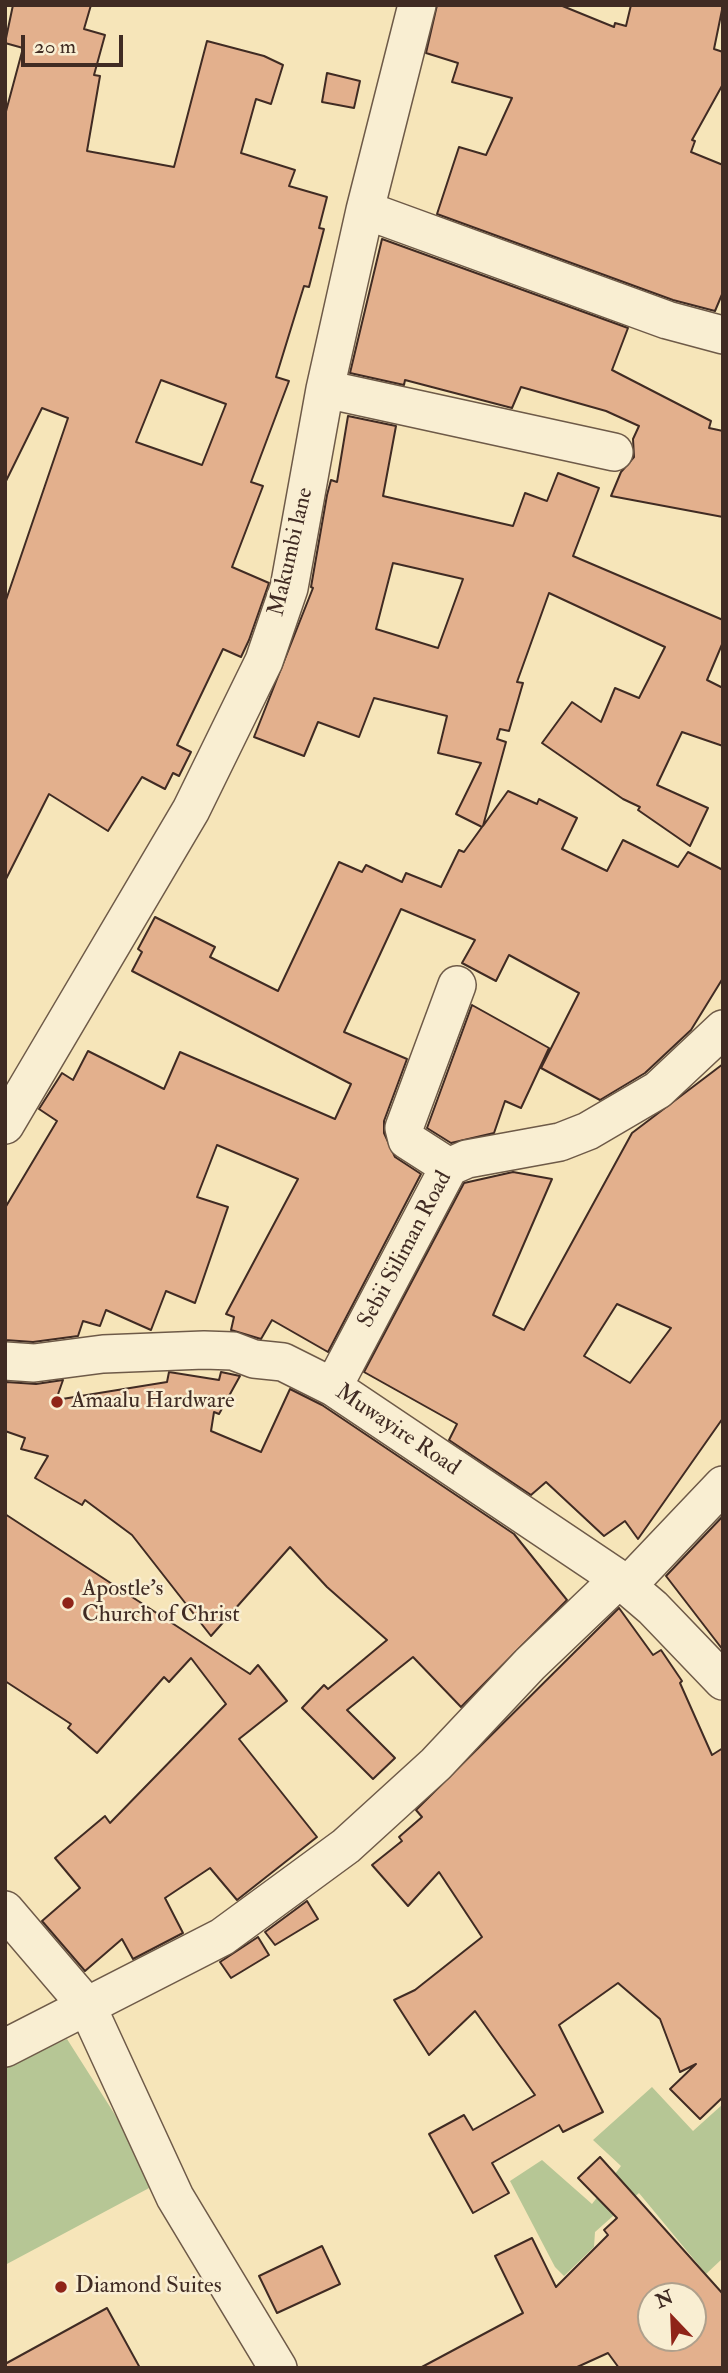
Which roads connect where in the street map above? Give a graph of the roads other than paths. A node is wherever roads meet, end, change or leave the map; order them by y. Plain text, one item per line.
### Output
1 (417, 5) edge
2 (365, 210) junction
3 (723, 335) edge
4 (325, 389) junction
5 (614, 452) dead end
6 (457, 985) dead end
7 (723, 1029) edge
8 (5, 1125) edge
9 (449, 1167) junction
10 (5, 1361) edge
11 (333, 1387) junction
12 (723, 1485) edge
13 (623, 1583) junction
14 (723, 1681) edge
15 (5, 1910) edge
16 (87, 2006) junction
17 (5, 2048) edge
18 (278, 2368) edge

1 - 2 street, Makumbi lane
2 - 3 street
2 - 4 street, Makumbi lane
4 - 5 street
4 - 8 street, Makumbi lane
6 - 9 street
7 - 9 street, Sebii Siliman Road
9 - 11 street, Sebii Siliman Road
10 - 11 street, Muwayire Road
11 - 13 street, Muwayire Road
12 - 13 street
13 - 14 street, Muwayire Road
13 - 16 street
15 - 16 street
16 - 17 street
16 - 18 street

